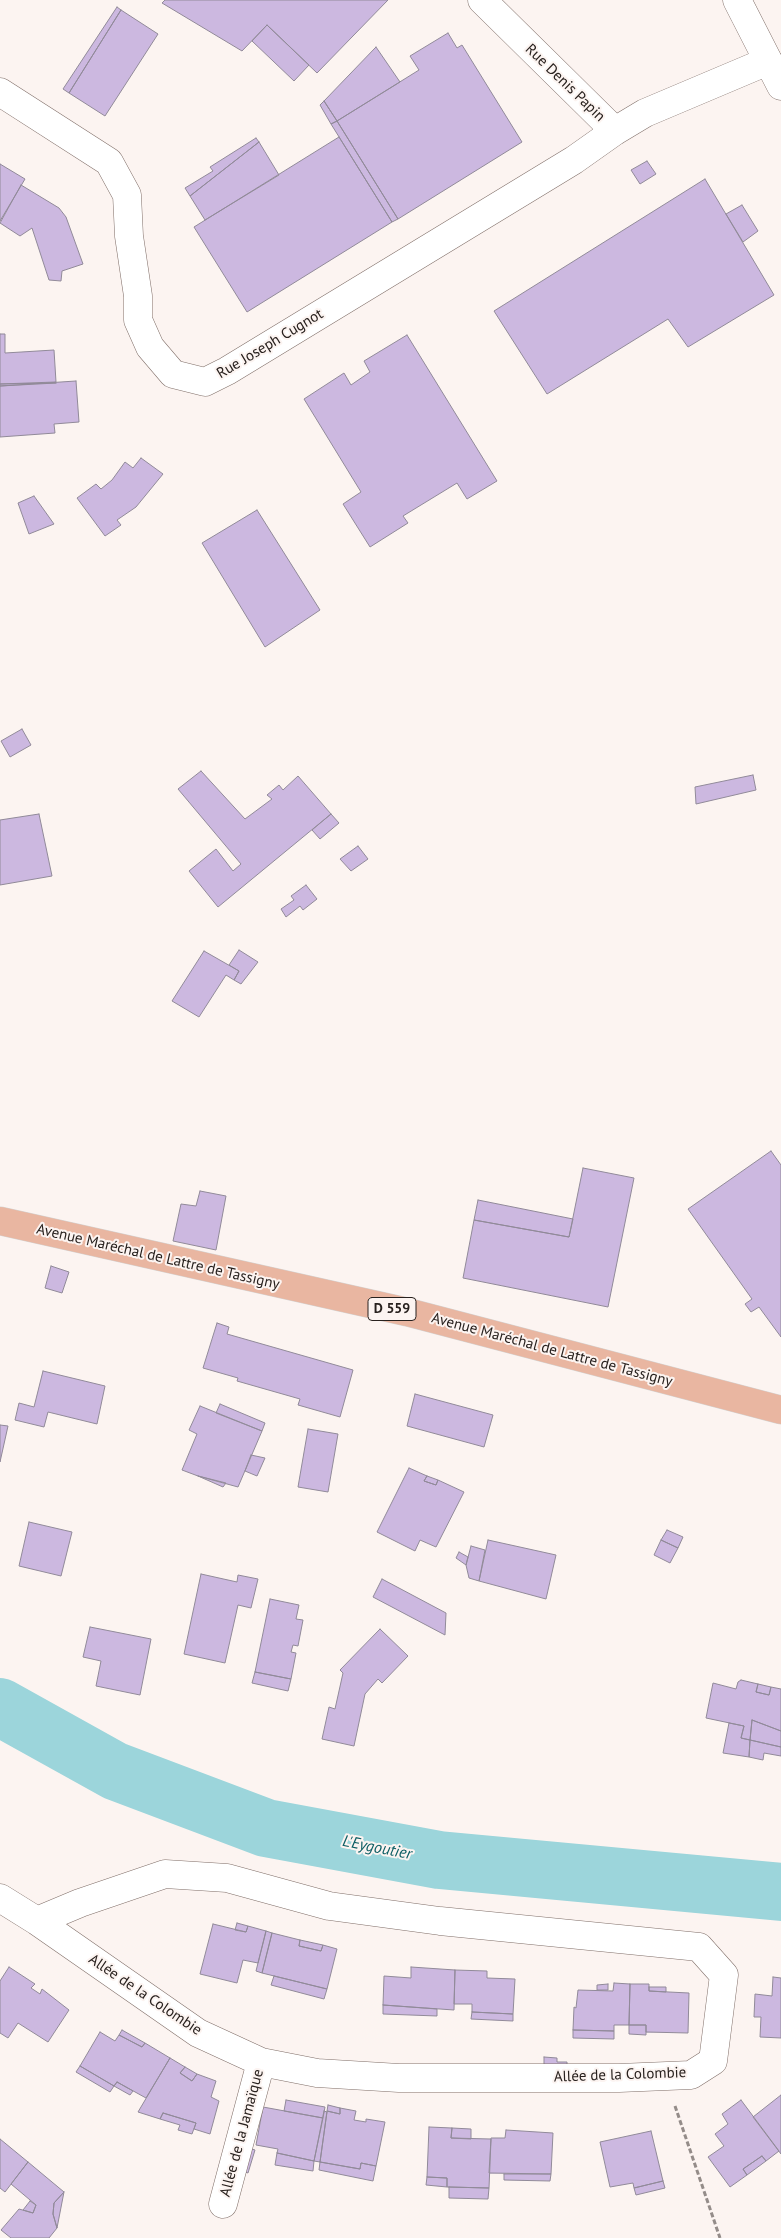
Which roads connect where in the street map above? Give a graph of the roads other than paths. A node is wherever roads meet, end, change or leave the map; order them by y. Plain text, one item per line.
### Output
1 (482, 0) edge
2 (736, 0) edge
3 (768, 61) junction
4 (781, 86) edge
5 (0, 92) edge
6 (615, 131) junction
7 (0, 1221) edge
8 (781, 1410) edge
9 (0, 1898) edge
10 (37, 1921) junction
11 (261, 2062) junction
12 (223, 2204) dead end

1 - 6 street, Rue Denis Papin
2 - 3 street
3 - 4 street
3 - 6 street, Rue Denis Papin
5 - 6 street, Rue Joseph Cugnot
7 - 8 main road, Avenue Maréchal de Lattre de Tassigny / D 559
9 - 10 street, Allée de la Colombie
10 - 11 street, Allée de la Colombie
10 - 11 street, Allée de la Colombie
11 - 12 street, Allée de la Jamaïque

